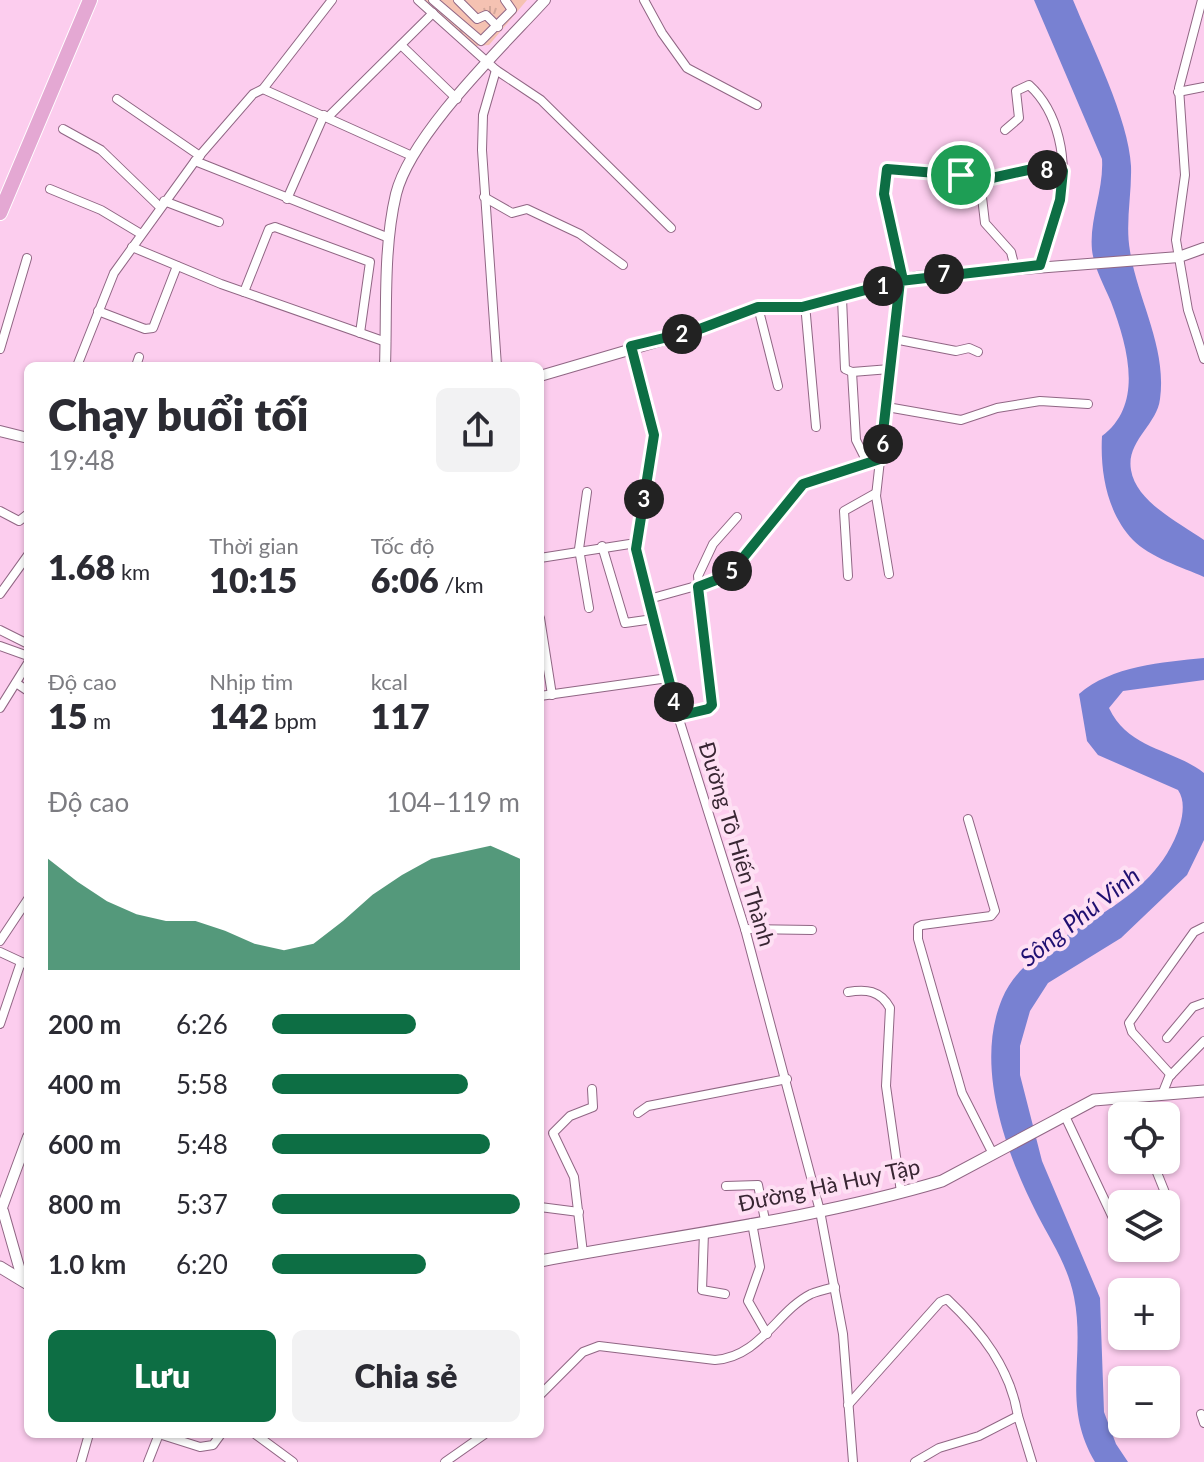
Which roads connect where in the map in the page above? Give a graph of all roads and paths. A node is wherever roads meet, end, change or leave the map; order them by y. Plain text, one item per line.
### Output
1 (90, 0) edge
2 (332, 0) edge
3 (418, 0) edge
4 (433, 0) edge
5 (458, 0) edge
6 (505, 0) edge
7 (545, 0) edge
8 (644, 0) edge
9 (1202, 0) edge
10 (433, 13) junction
11 (498, 27) junction
12 (401, 45) junction
13 (492, 66) junction
14 (1204, 87) edge
15 (263, 89) junction
16 (1178, 92) junction
17 (117, 99) dead end
18 (457, 99) junction
19 (757, 105) dead end
20 (326, 116) junction
21 (63, 129) dead end
22 (1005, 130) dead end
23 (412, 156) junction
24 (198, 158) junction
25 (1063, 171) junction
26 (980, 180) junction
27 (50, 189) dead end
28 (484, 197) junction
29 (287, 199) junction
30 (162, 204) junction
31 (0, 213) edge
32 (219, 222) dead end
33 (671, 228) dead end
34 (141, 234) junction
35 (389, 238) junction
36 (132, 247) junction
37 (1204, 248) edge
38 (1179, 257) junction
39 (27, 258) dead end
40 (623, 265) dead end
41 (1040, 265) junction
42 (177, 266) junction
43 (1015, 268) junction
44 (902, 280) junction
45 (244, 292) junction
46 (842, 298) junction
47 (805, 304) junction
48 (758, 307) junction
49 (98, 311) junction
50 (360, 333) junction
51 (894, 339) junction
52 (386, 342) junction
53 (631, 346) junction
54 (0, 349) edge
55 (978, 352) dead end
56 (1204, 359) edge
57 (79, 362) edge
58 (385, 362) edge
59 (497, 362) edge
60 (890, 369) junction
61 (852, 372) junction
62 (544, 375) edge
63 (778, 386) dead end
64 (1088, 404) dead end
65 (887, 407) junction
66 (816, 427) dead end
67 (0, 431) edge
68 (24, 437) edge
69 (880, 459) junction
70 (867, 462) junction
71 (587, 492) dead end
72 (876, 493) junction
73 (0, 511) edge
74 (24, 516) edge
75 (737, 517) dead end
76 (636, 543) junction
77 (602, 546) junction
78 (579, 549) junction
79 (544, 557) edge
80 (24, 561) edge
81 (889, 574) dead end
82 (848, 576) dead end
83 (698, 587) junction
84 (0, 594) edge
85 (649, 599) junction
86 (589, 608) dead end
87 (653, 619) junction
88 (0, 630) edge
89 (24, 643) edge
90 (544, 644) edge
91 (0, 646) edge
92 (24, 655) edge
93 (24, 670) edge
94 (668, 678) junction
95 (16, 683) junction
96 (24, 688) edge
97 (552, 695) junction
98 (544, 696) edge
99 (0, 708) edge
100 (678, 716) junction
101 (968, 819) dead end
102 (24, 905) edge
103 (1204, 927) edge
104 (745, 929) junction
105 (812, 930) dead end
106 (0, 941) edge
107 (0, 952) edge
108 (24, 964) edge
109 (24, 966) edge
110 (848, 992) dead end
111 (1204, 1003) edge
112 (0, 1024) edge
113 (1167, 1038) dead end
114 (1204, 1041) edge
115 (1171, 1075) junction
116 (787, 1079) junction
117 (592, 1089) dead end
118 (1204, 1091) edge
119 (1163, 1092) junction
120 (1130, 1096) junction
121 (1132, 1102) edge
122 (638, 1113) dead end
123 (1064, 1114) junction
124 (24, 1149) edge
125 (993, 1154) junction
126 (726, 1186) dead end
127 (901, 1192) junction
128 (1108, 1207) edge
129 (544, 1208) edge
130 (820, 1211) junction
131 (2, 1212) edge
132 (579, 1212) junction
133 (765, 1220) junction
134 (752, 1223) junction
135 (704, 1232) junction
136 (583, 1253) junction
137 (544, 1260) edge
138 (0, 1267) edge
139 (24, 1276) edge
140 (24, 1281) edge
141 (835, 1287) junction
142 (725, 1294) dead end
143 (767, 1334) junction
144 (544, 1391) edge
145 (848, 1405) junction
146 (1018, 1416) junction
147 (88, 1438) edge
148 (157, 1438) edge
149 (172, 1438) edge
150 (218, 1438) edge
151 (260, 1438) edge
152 (479, 1438) edge
153 (81, 1462) edge
154 (148, 1462) edge
155 (293, 1462) edge
156 (445, 1462) edge
157 (853, 1462) edge
158 (915, 1462) edge
159 (1032, 1462) edge

1 - 31 highway
2 - 15 street
3 - 10 street
4 - 11 street
5 - 11 street
6 - 11 street
7 - 13 street
8 - 19 street
9 - 16 street
10 - 12 street
10 - 13 street
12 - 18 street
12 - 20 street
13 - 18 street
13 - 28 street
13 - 33 street
14 - 16 street
15 - 20 street
15 - 24 street
16 - 38 street
17 - 24 street
18 - 23 street
20 - 23 street
20 - 29 street
21 - 30 street
22 - 25 street
23 - 35 street
24 - 29 street
24 - 30 street
25 - 26 street
25 - 41 street
26 - 43 street
26 - 44 street
27 - 34 street
28 - 40 street
28 - 59 street
29 - 35 street
30 - 32 street
30 - 34 street
34 - 36 street
35 - 52 street
36 - 42 street
36 - 49 street
37 - 38 street
38 - 41 street
38 - 56 street
39 - 54 street
41 - 43 street
42 - 45 street
42 - 49 street
43 - 44 street
44 - 46 street
44 - 51 street
45 - 50 street
45 - 50 street
46 - 47 street
46 - 61 street
47 - 48 street
47 - 66 street
48 - 53 street
48 - 63 street
49 - 57 street
50 - 52 street
51 - 55 street
51 - 60 street
52 - 58 street
53 - 62 street
53 - 76 street, Đường Tô Hiến Thành
60 - 61 street
60 - 65 street
61 - 70 street
64 - 65 street
65 - 69 street
67 - 68 street
69 - 70 street
69 - 72 street
70 - 83 street
71 - 78 street
72 - 81 street
72 - 82 street
73 - 74 street
75 - 83 street
76 - 77 street
76 - 85 street, Đường Tô Hiến Thành
77 - 78 street
77 - 87 street
78 - 79 street
78 - 86 street
80 - 84 street
83 - 85 street
83 - 100 street
85 - 87 street, Đường Tô Hiến Thành
87 - 94 street, Đường Tô Hiến Thành
88 - 89 street
90 - 97 street
91 - 92 street
93 - 95 street
94 - 97 street
94 - 100 street, Đường Tô Hiến Thành
95 - 96 street
95 - 99 street
97 - 98 street
100 - 104 street, Đường Tô Hiến Thành
101 - 125 street
102 - 106 street
103 - 115 street
104 - 105 street
104 - 116 street, Đường Tô Hiến Thành
107 - 108 street
109 - 112 street
110 - 127 street
111 - 113 street
114 - 115 street
115 - 119 street
116 - 122 street
116 - 130 street, Đường Tô Hiến Thành
117 - 132 street
118 - 119 main road, Đường Hà Huy Tập
119 - 120 main road, Đường Hà Huy Tập
120 - 121 street
120 - 123 main road, Đường Hà Huy Tập
123 - 125 main road, Đường Hà Huy Tập
123 - 128 street
124 - 131 street
125 - 127 main road, Đường Hà Huy Tập
126 - 133 street
127 - 130 main road, Đường Hà Huy Tập
129 - 132 street
130 - 133 main road, Đường Hà Huy Tập
130 - 141 street, Đường Tô Hiến Thành
131 - 139 street
132 - 136 street
133 - 134 main road, Đường Hà Huy Tập
134 - 135 main road, Đường Hà Huy Tập
134 - 143 street
135 - 136 main road, Đường Hà Huy Tập
135 - 142 street
136 - 137 main road, Đường Hà Huy Tập
138 - 140 main road
141 - 143 street
141 - 145 street, Đường Tô Hiến Thành
143 - 144 street
145 - 146 street
145 - 157 street, Đường Tô Hiến Thành
146 - 158 street
146 - 159 street
147 - 153 street
148 - 154 street
149 - 150 street
151 - 155 street
152 - 156 street

